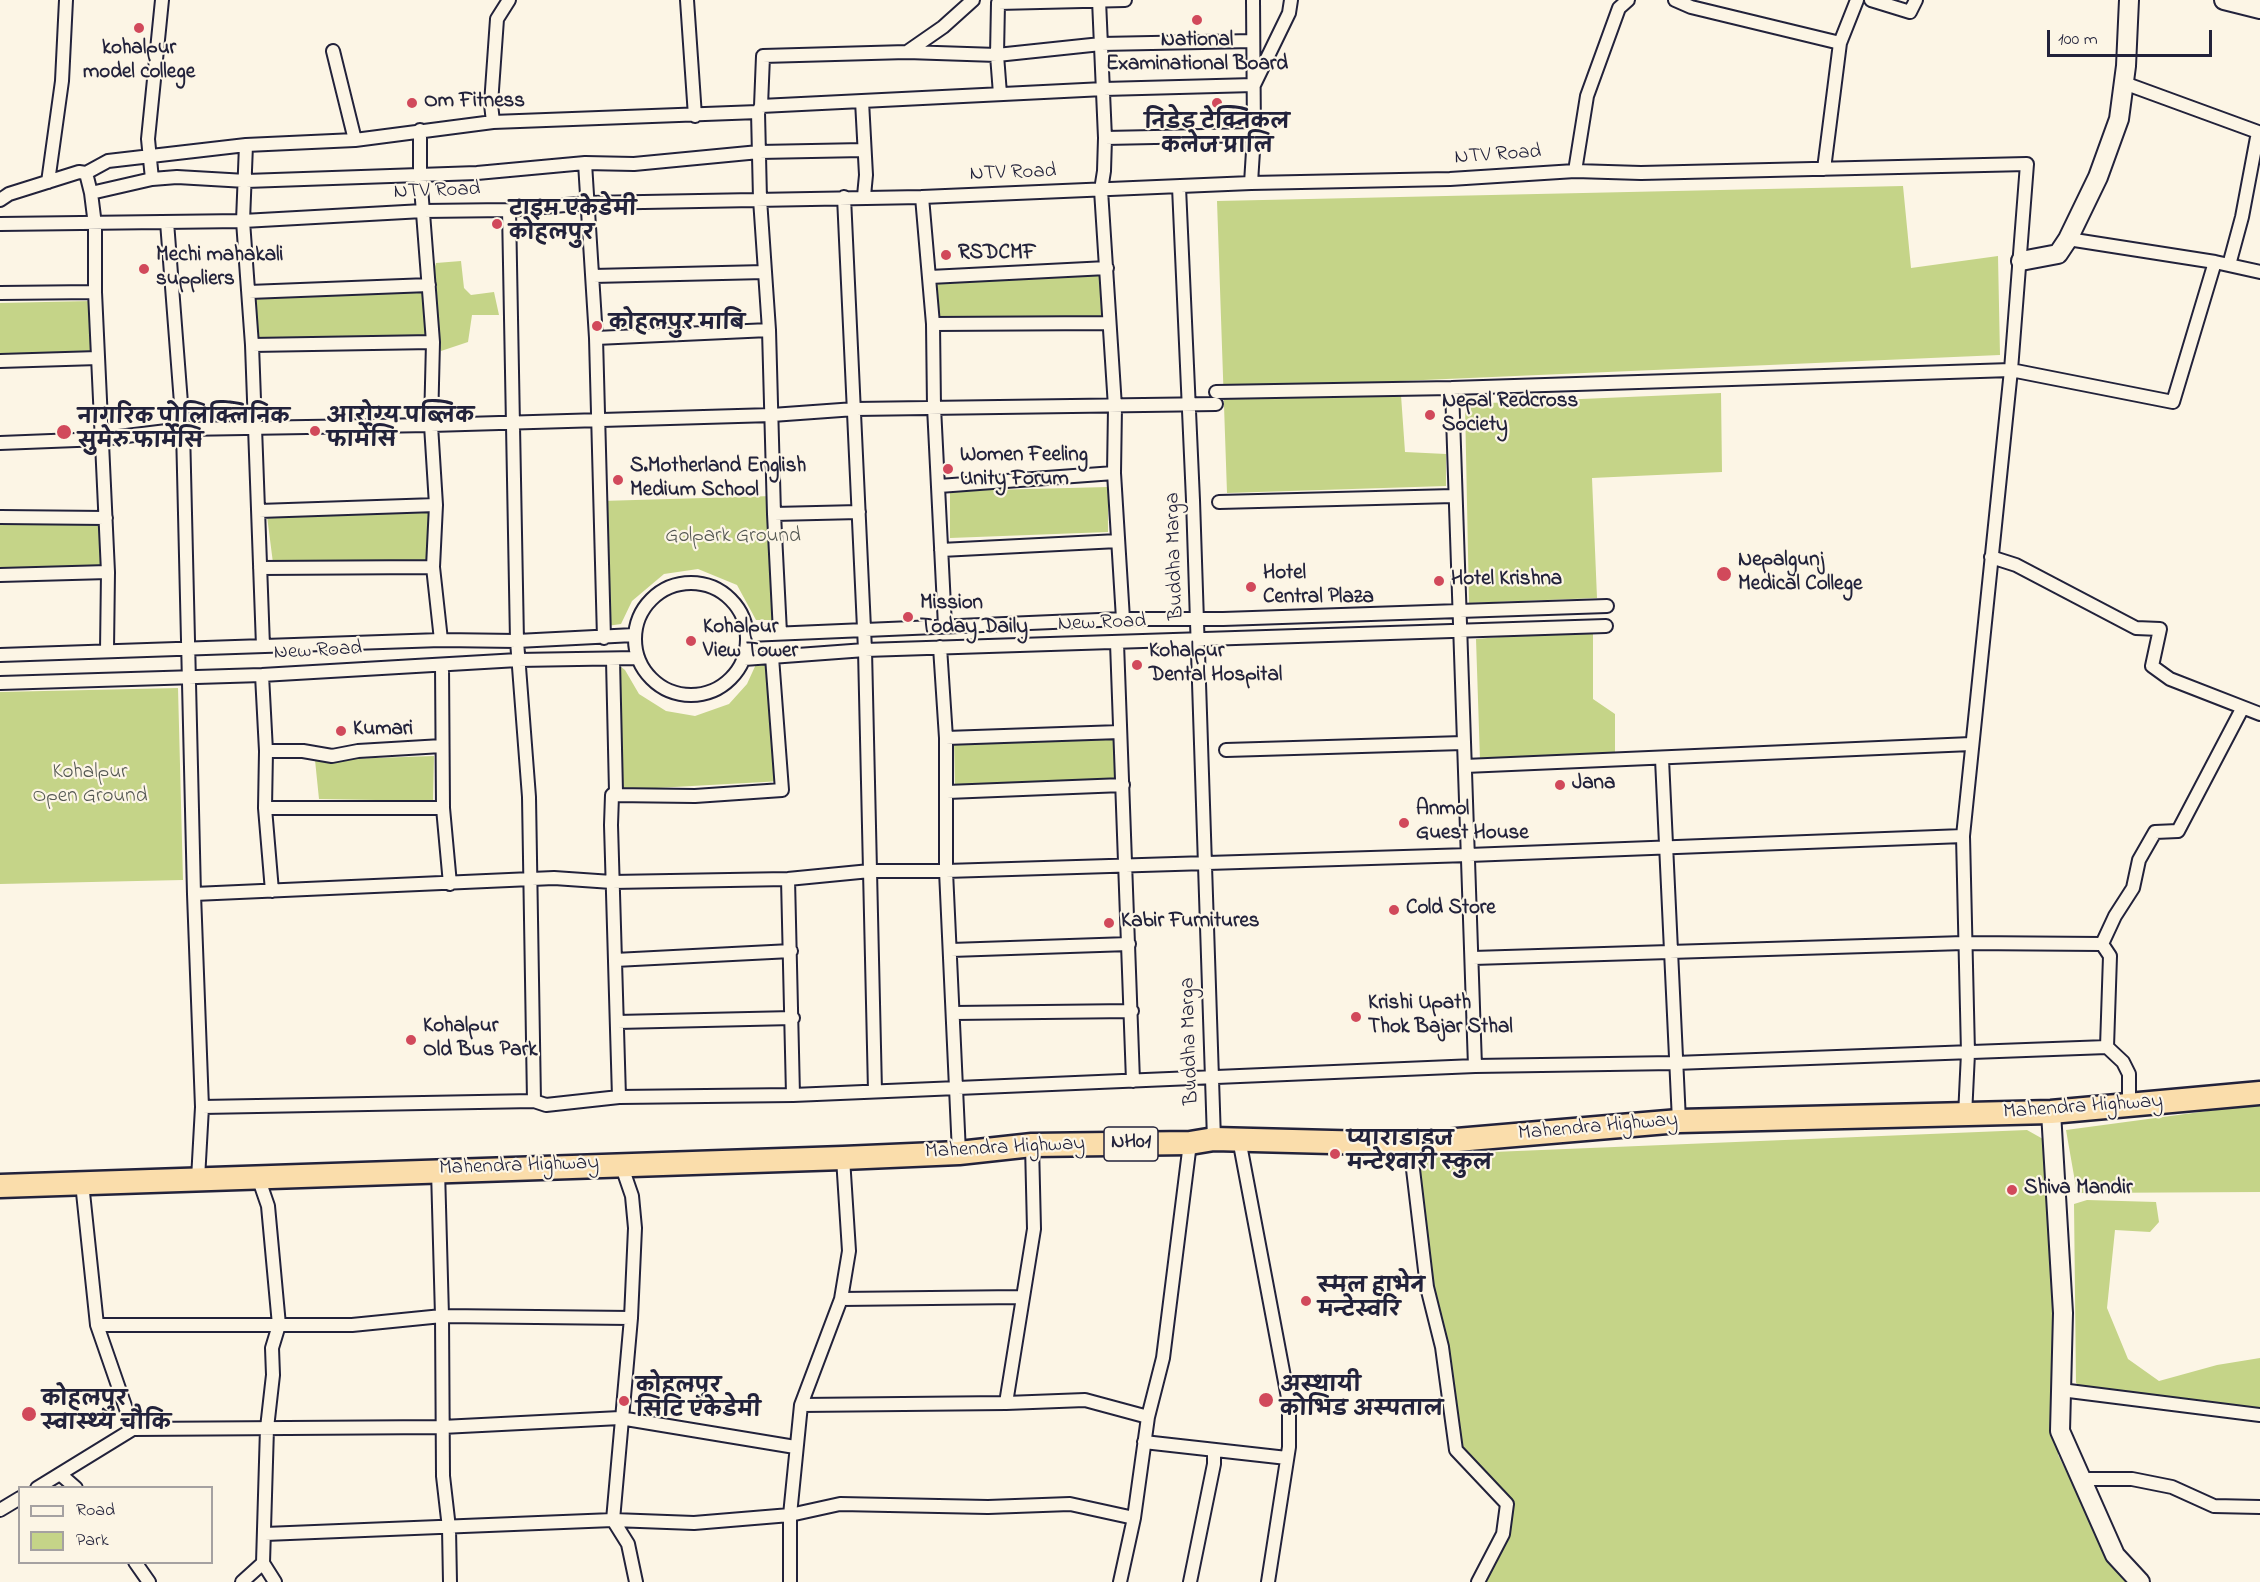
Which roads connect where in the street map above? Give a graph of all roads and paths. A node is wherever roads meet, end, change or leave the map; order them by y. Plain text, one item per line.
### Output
1 (66, 0) edge
2 (162, 0) edge
3 (509, 0) edge
4 (687, 0) edge
5 (973, 0) edge
6 (1099, 0) edge
7 (1125, 0) edge
8 (1253, 0) edge
9 (1292, 0) edge
10 (1628, 0) edge
11 (1675, 0) edge
12 (1857, 0) edge
13 (1871, 0) edge
14 (1916, 0) edge
15 (2129, 0) edge
16 (2224, 0) edge
17 (998, 1) edge
18 (2260, 9) edge
19 (1253, 41) junction
20 (1840, 43) junction
21 (1101, 44) junction
22 (333, 51) dead end
23 (907, 52) junction
24 (997, 55) junction
25 (2124, 83) junction
26 (1254, 85) junction
27 (1104, 88) junction
28 (1000, 94) junction
29 (862, 101) junction
30 (759, 109) junction
31 (695, 116) junction
32 (493, 122) junction
33 (420, 130) junction
34 (2259, 132) edge
35 (1254, 135) junction
36 (1105, 138) junction
37 (355, 140) junction
38 (246, 145) junction
39 (228, 148) junction
40 (864, 150) junction
41 (759, 152) junction
42 (150, 157) junction
43 (585, 163) junction
44 (1824, 169) junction
45 (1575, 171) junction
46 (86, 173) junction
47 (420, 174) junction
48 (2255, 175) edge
49 (246, 177) junction
50 (152, 179) junction
51 (48, 182) junction
52 (1251, 183) junction
53 (1179, 187) junction
54 (1101, 190) junction
55 (91, 193) junction
56 (844, 196) junction
57 (864, 196) junction
58 (922, 197) junction
59 (760, 199) junction
60 (0, 201) edge
61 (588, 203) junction
62 (509, 210) junction
63 (423, 211) junction
64 (243, 221) junction
65 (167, 222) junction
66 (0, 224) edge
67 (95, 225) junction
68 (2068, 239) junction
69 (2021, 261) junction
70 (2215, 262) junction
71 (2229, 265) junction
72 (1107, 268) junction
73 (765, 272) junction
74 (2260, 272) edge
75 (593, 276) junction
76 (930, 277) junction
77 (429, 285) junction
78 (95, 292) junction
79 (249, 292) junction
80 (0, 293) edge
81 (1109, 323) junction
82 (933, 324) junction
83 (769, 330) junction
84 (596, 338) junction
85 (433, 342) junction
86 (252, 345) junction
87 (98, 358) junction
88 (0, 362) edge
89 (2011, 370) junction
90 (1452, 388) junction
91 (1190, 405) junction
92 (934, 407) junction
93 (1115, 407) junction
94 (855, 409) junction
95 (772, 415) junction
96 (598, 419) junction
97 (514, 421) junction
98 (431, 425) junction
99 (255, 428) junction
100 (183, 429) junction
101 (102, 439) junction
102 (0, 443) edge
103 (1114, 472) junction
104 (939, 486) junction
105 (1454, 495) junction
106 (1219, 502) dead end
107 (436, 505) junction
108 (259, 511) junction
109 (859, 512) junction
110 (774, 514) junction
111 (0, 517) edge
112 (105, 518) junction
113 (1118, 541) junction
114 (941, 550) junction
115 (1991, 557) junction
116 (433, 567) junction
117 (260, 568) junction
118 (108, 572) junction
119 (0, 574) edge
120 (1607, 606) dead end
121 (1459, 612) junction
122 (1123, 619) junction
123 (1197, 619) junction
124 (945, 626) junction
125 (1606, 626) dead end
126 (863, 629) junction
127 (1459, 632) junction
128 (780, 633) junction
129 (634, 635) junction
130 (748, 635) junction
131 (604, 638) junction
132 (441, 640) junction
133 (1197, 640) junction
134 (517, 641) junction
135 (1117, 643) junction
136 (263, 646) junction
137 (940, 647) junction
138 (189, 648) junction
139 (106, 650) junction
140 (865, 650) junction
141 (0, 655) edge
142 (772, 657) junction
143 (637, 658) junction
144 (744, 659) junction
145 (518, 660) junction
146 (613, 660) junction
147 (442, 666) junction
148 (262, 675) junction
149 (189, 676) junction
150 (0, 682) edge
151 (2242, 709) junction
152 (2260, 712) edge
153 (1120, 732) junction
154 (946, 738) junction
155 (1463, 743) junction
156 (1971, 744) junction
157 (442, 746) junction
158 (1226, 750) dead end
159 (266, 751) junction
160 (1662, 759) junction
161 (1465, 766) junction
162 (1123, 785) junction
163 (947, 792) junction
164 (612, 795) junction
165 (265, 808) junction
166 (443, 808) junction
167 (1963, 836) junction
168 (1666, 846) junction
169 (1469, 855) junction
170 (1205, 862) junction
171 (1126, 864) junction
172 (870, 871) junction
173 (946, 871) junction
174 (788, 879) junction
175 (530, 880) junction
176 (612, 882) junction
177 (450, 884) junction
178 (272, 891) junction
179 (194, 894) junction
180 (1964, 942) junction
181 (1129, 944) junction
182 (2102, 944) junction
183 (951, 950) junction
184 (790, 951) junction
185 (1673, 953) junction
186 (1473, 958) junction
187 (615, 960) junction
188 (1132, 1011) junction
189 (954, 1012) junction
190 (793, 1018) junction
191 (617, 1023) junction
192 (2107, 1047) junction
193 (1968, 1053) junction
194 (1675, 1063) junction
195 (1475, 1066) junction
196 (1212, 1079) junction
197 (1134, 1081) junction
198 (956, 1088) junction
199 (875, 1091) junction
200 (2260, 1093) edge
201 (793, 1095) junction
202 (619, 1097) junction
203 (534, 1101) junction
204 (2129, 1105) junction
205 (202, 1107) junction
206 (2051, 1112) junction
207 (1965, 1116) junction
208 (1679, 1121) junction
209 (1214, 1139) junction
210 (1239, 1139) junction
211 (1190, 1143) junction
212 (1410, 1144) junction
213 (1032, 1145) junction
214 (958, 1152) junction
215 (843, 1158) junction
216 (621, 1164) junction
217 (438, 1170) junction
218 (258, 1177) junction
219 (198, 1179) junction
220 (82, 1183) junction
221 (0, 1185) edge
222 (1021, 1297) junction
223 (841, 1299) junction
224 (442, 1316) junction
225 (631, 1318) junction
226 (279, 1324) junction
227 (97, 1325) junction
228 (2061, 1390) junction
229 (1006, 1403) junction
230 (801, 1405) junction
231 (2260, 1414) edge
232 (1148, 1417) junction
233 (620, 1418) junction
234 (442, 1427) junction
235 (267, 1428) junction
236 (133, 1429) junction
237 (1144, 1442) junction
238 (795, 1447) junction
239 (1214, 1451) junction
240 (1287, 1458) junction
241 (60, 1474) junction
242 (2081, 1479) junction
243 (40, 1486) edge
244 (74, 1486) edge
245 (18, 1499) edge
246 (2260, 1507) edge
247 (0, 1510) edge
248 (790, 1515) junction
249 (1134, 1518) junction
250 (613, 1520) junction
251 (449, 1528) junction
252 (265, 1534) junction
253 (263, 1563) junction
254 (136, 1564) edge
255 (148, 1582) edge
256 (242, 1582) edge
257 (275, 1582) edge
258 (450, 1582) edge
259 (636, 1582) edge
260 (790, 1582) edge
261 (1120, 1582) edge
262 (1190, 1582) edge
263 (1268, 1582) edge
264 (1478, 1582) edge
265 (2140, 1582) edge

1 - 51 street
2 - 42 street
3 - 32 street
4 - 31 street
5 - 23 street
6 - 7 street
6 - 17 street
6 - 21 street
8 - 19 street
9 - 26 street
10 - 45 street
11 - 20 street
12 - 20 street
13 - 14 street
15 - 25 street
16 - 18 street
17 - 24 street
19 - 21 street
19 - 26 street
20 - 44 street
21 - 24 street
21 - 27 street
22 - 37 street
23 - 24 street
23 - 30 street
24 - 28 street
25 - 34 street
25 - 68 street
26 - 27 street
26 - 35 street
27 - 28 street
27 - 36 street
28 - 29 street
29 - 30 street
29 - 40 street
30 - 31 street
30 - 41 street
31 - 32 street
32 - 33 street
33 - 37 street
33 - 47 street
34 - 48 street
35 - 36 street
35 - 52 street
36 - 54 street
37 - 38 street
38 - 39 street
38 - 49 street
39 - 42 street
39 - 49 street
40 - 41 street
40 - 57 street
41 - 43 street
41 - 59 street
42 - 46 street
42 - 50 street
43 - 47 street
43 - 61 street
44 - 45 street, NTV Road
44 - 69 street, NTV Road
45 - 52 street, NTV Road
46 - 51 street
46 - 55 street
47 - 49 street
47 - 63 street
48 - 71 street
49 - 50 street
49 - 64 street
50 - 55 street
51 - 60 street
52 - 53 street, NTV Road
53 - 54 street, NTV Road
53 - 91 street, Buddha Marga
54 - 58 street, NTV Road
54 - 72 street
55 - 67 street
56 - 57 street, NTV Road
56 - 59 street, NTV Road
56 - 94 street
57 - 58 street, NTV Road
58 - 76 street
59 - 61 street, NTV Road
59 - 73 street
61 - 62 street, NTV Road
61 - 75 street
62 - 63 street, NTV Road
62 - 97 street
63 - 64 street, NTV Road
63 - 77 street
64 - 65 street, NTV Road
64 - 79 street
65 - 67 street, NTV Road
65 - 100 street
66 - 67 street, NTV Road
67 - 78 street
68 - 69 street
68 - 70 street
69 - 89 street
70 - 71 street
70 - 89 street
71 - 74 street
72 - 76 street
72 - 81 street
73 - 75 street
73 - 83 street
75 - 84 street
76 - 82 street
77 - 79 street
77 - 85 street
78 - 80 street
78 - 87 street
79 - 86 street
81 - 82 street
81 - 93 street
82 - 92 street
83 - 84 street
83 - 95 street
84 - 96 street
85 - 86 street
85 - 98 street
86 - 99 street
87 - 88 street
87 - 101 street
89 - 90 street
89 - 115 street
90 - 91 street
90 - 105 street
91 - 93 street
91 - 123 street, Buddha Marga
92 - 93 street
92 - 94 street
92 - 104 street
93 - 103 street
94 - 95 street
94 - 109 street
95 - 96 street
95 - 110 street
96 - 97 street
96 - 131 street
97 - 98 street
97 - 134 street
98 - 99 street
98 - 107 street
99 - 100 street
99 - 108 street
100 - 101 street
100 - 138 street
101 - 102 street
101 - 112 street
103 - 104 street
103 - 113 street
104 - 114 street
105 - 106 street
105 - 121 street
107 - 108 street
107 - 116 street
108 - 117 street
109 - 110 street
109 - 126 street
110 - 128 street
111 - 112 street
112 - 118 street
113 - 114 street
113 - 122 street
114 - 124 street
115 - 151 street
115 - 156 street
116 - 117 street
116 - 132 street
117 - 136 street
118 - 119 street
118 - 139 street
120 - 121 street, New Road
121 - 123 street, New Road
121 - 127 street
122 - 123 street, New Road
122 - 124 street, New Road
123 - 133 street, Buddha Marga
124 - 126 street, New Road
125 - 127 street, New Road
126 - 128 street, New Road
126 - 140 street
127 - 133 street, New Road
127 - 155 street
128 - 130 street, New Road
129 - 130 street
129 - 131 street, New Road
129 - 143 street
130 - 144 street
131 - 134 street, New Road
132 - 134 street, New Road
132 - 136 street, New Road
133 - 135 street, New Road
133 - 170 street, Buddha Marga
134 - 145 street
135 - 137 street, New Road
135 - 153 street
136 - 138 street, New Road
137 - 140 street, New Road
137 - 154 street
138 - 139 street, New Road
138 - 149 street
139 - 141 street, New Road
140 - 142 street, New Road
140 - 172 street
142 - 144 street, New Road
142 - 164 street
143 - 144 street
143 - 146 street, New Road
145 - 146 street, New Road
145 - 147 street, New Road
145 - 175 street
146 - 164 street
147 - 148 street, New Road
147 - 157 street
148 - 149 street, New Road
148 - 159 street
149 - 150 street, New Road
149 - 179 street
151 - 152 street
151 - 182 street
153 - 154 street
153 - 162 street
154 - 163 street
155 - 158 street
155 - 161 street
156 - 160 street
156 - 167 street
157 - 159 street
157 - 166 street
159 - 165 street
160 - 161 street
160 - 168 street
161 - 169 street
162 - 163 street
162 - 171 street
163 - 173 street
164 - 176 street
165 - 166 street
165 - 178 street
166 - 177 street
167 - 168 street
167 - 180 street
168 - 169 street
168 - 185 street
169 - 170 street
169 - 186 street
170 - 171 street
170 - 196 street, Buddha Marga
171 - 173 street
171 - 181 street
172 - 173 street
172 - 174 street
172 - 199 street
173 - 183 street
174 - 176 street
174 - 184 street
175 - 176 street
175 - 177 street
175 - 203 street
176 - 187 street
177 - 178 street
178 - 179 street
179 - 205 street
180 - 182 street
180 - 185 street
180 - 193 street
181 - 183 street
181 - 188 street
182 - 192 street
183 - 189 street
184 - 187 street
184 - 190 street
185 - 186 street
185 - 194 street
186 - 195 street
187 - 191 street
188 - 189 street
188 - 197 street
189 - 198 street
190 - 191 street
190 - 201 street
191 - 202 street
192 - 193 street
192 - 204 street
193 - 194 street
193 - 207 street
194 - 195 street
194 - 208 street
195 - 196 street
196 - 197 street
196 - 209 street, Buddha Marga
197 - 198 street
198 - 199 street
198 - 214 street
199 - 201 street
200 - 204 highway, Mahendra Highway / NH01
201 - 202 street
202 - 203 street
203 - 205 street
204 - 206 highway, Mahendra Highway / NH01
205 - 219 street
206 - 207 highway, Mahendra Highway / NH01
206 - 228 street
207 - 208 highway, Mahendra Highway / NH01
208 - 212 highway, Mahendra Highway / NH01
209 - 210 highway, Mahendra Highway / NH01
209 - 211 highway, Mahendra Highway / NH01
210 - 212 highway, Mahendra Highway / NH01
210 - 240 street
211 - 213 highway, Mahendra Highway / NH01
211 - 232 street
212 - 264 street
213 - 214 highway, Mahendra Highway / NH01
213 - 222 street
214 - 215 highway, Mahendra Highway / NH01
215 - 216 highway, Mahendra Highway / NH01
215 - 223 street
216 - 217 highway, Mahendra Highway / NH01
216 - 225 street
217 - 218 highway, Mahendra Highway / NH01
217 - 224 street
218 - 219 highway, Mahendra Highway / NH01
218 - 226 street
219 - 220 highway, Mahendra Highway / NH01
220 - 221 highway, Mahendra Highway / NH01
220 - 227 street
222 - 223 street
222 - 229 street
223 - 230 street
224 - 225 street
224 - 226 street
224 - 234 street
225 - 233 street
226 - 227 street
226 - 235 street
227 - 236 street
228 - 231 street
228 - 242 street
229 - 230 street
229 - 232 street
230 - 238 street
232 - 237 street
233 - 234 street
233 - 238 street
233 - 250 street
234 - 235 street
234 - 251 street
235 - 236 street
235 - 252 street
236 - 241 street
237 - 239 street
237 - 249 street
238 - 248 street
239 - 240 street
239 - 262 street
240 - 263 street
241 - 243 street
241 - 244 street
242 - 246 street
242 - 265 street
245 - 247 street
248 - 249 street
248 - 250 street
248 - 260 street
249 - 261 street
250 - 251 street
250 - 259 street
251 - 252 street
251 - 258 street
252 - 253 street
253 - 256 street
253 - 257 street
254 - 255 street

